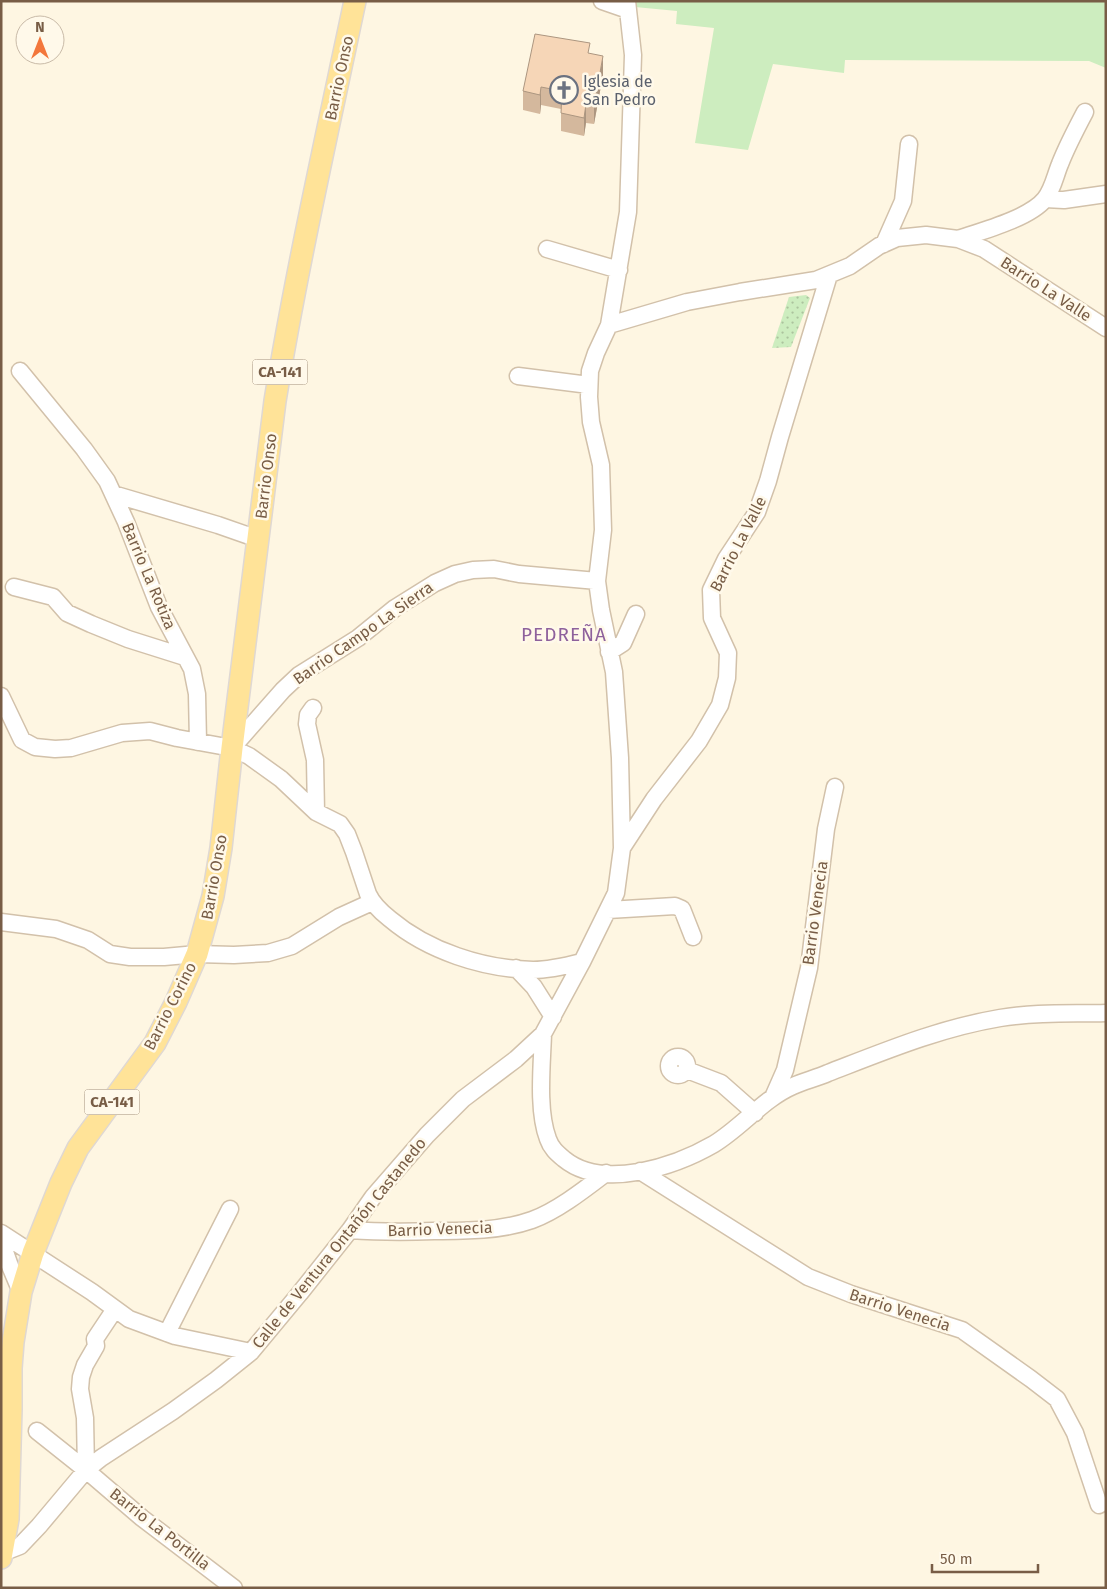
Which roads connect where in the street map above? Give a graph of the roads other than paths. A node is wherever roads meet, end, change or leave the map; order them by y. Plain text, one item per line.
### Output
1 (355, 1) edge
2 (602, 1) edge
3 (627, 6) edge
4 (1085, 112) dead end
5 (909, 144) dead end
6 (1106, 194) edge
7 (1045, 199) junction
8 (958, 239) junction
9 (884, 244) junction
10 (547, 249) dead end
11 (619, 270) junction
12 (829, 275) junction
13 (609, 325) junction
14 (1106, 328) edge
15 (20, 371) dead end
16 (518, 376) dead end
17 (589, 385) junction
18 (113, 494) junction
19 (258, 539) junction
20 (597, 581) junction
21 (14, 587) dead end
22 (636, 614) dead end
23 (609, 652) junction
24 (186, 657) junction
25 (1, 696) edge
26 (314, 708) dead end
27 (198, 742) junction
28 (232, 748) junction
29 (836, 787) dead end
30 (316, 812) junction
31 (622, 848) junction
32 (372, 902) junction
33 (608, 910) junction
34 (1, 922) edge
35 (694, 937) dead end
36 (197, 954) junction
37 (582, 962) junction
38 (516, 968) junction
39 (1106, 1013) edge
40 (553, 1017) junction
41 (543, 1034) junction
42 (686, 1070) dead end
43 (774, 1095) junction
44 (755, 1113) junction
45 (640, 1171) junction
46 (606, 1173) junction
47 (230, 1209) dead end
48 (350, 1230) junction
49 (1, 1234) edge
50 (1, 1240) edge
51 (7, 1258) junction
52 (31, 1260) junction
53 (21, 1292) junction
54 (115, 1309) junction
55 (167, 1333) junction
56 (250, 1352) junction
57 (37, 1431) dead end
58 (86, 1470) junction
59 (1099, 1505) dead end
60 (2, 1556) edge
61 (234, 1588) edge

1 - 19 main road, Barrio Onso / CA-141
2 - 3 street
3 - 11 street, Calle de Ventura Ontañón Castanedo
4 - 7 street
5 - 9 street
6 - 7 street
7 - 8 street, Barrio La Valle
8 - 9 street, Barrio La Valle
8 - 14 street, Barrio La Valle
9 - 12 street, Barrio La Valle
10 - 11 street
11 - 13 street, Calle de Ventura Ontañón Castanedo
12 - 13 street, Barrio La Valle
12 - 31 street, Barrio La Valle
13 - 17 street, Calle de Ventura Ontañón Castanedo
15 - 18 street, Barrio La Rotiza
16 - 17 street
17 - 20 street, Calle de Ventura Ontañón Castanedo
18 - 19 street, Barrio La Rotiza
18 - 24 street, Barrio La Rotiza
19 - 28 main road, Barrio Onso / CA-141
20 - 23 street, Calle de Ventura Ontañón Castanedo
20 - 28 street, Barrio Campo La Sierra
21 - 24 street, Barrio La Rotiza
22 - 23 street
23 - 31 street, Calle de Ventura Ontañón Castanedo
24 - 27 street, Barrio La Rotiza
25 - 27 street
26 - 30 street, Barrio Campo La Sierra
27 - 28 street
28 - 30 street
28 - 36 main road, Barrio Onso / CA-141
29 - 43 street, Barrio Venecia
30 - 32 street
31 - 33 street, Calle de Ventura Ontañón Castanedo
32 - 36 street
32 - 38 street
33 - 35 street
33 - 37 street, Calle de Ventura Ontañón Castanedo
34 - 36 street, Barrio Corino
36 - 52 main road, Barrio Corino / CA-141
37 - 38 street
37 - 40 street, Calle de Ventura Ontañón Castanedo
38 - 40 street
39 - 43 street, Barrio Venecia
40 - 41 street, Calle de Ventura Ontañón Castanedo
41 - 46 street, Barrio Venecia
41 - 48 street, Calle de Ventura Ontañón Castanedo
42 - 44 street
43 - 44 street, Barrio Venecia
44 - 45 street, Barrio Venecia
45 - 46 street, Barrio Venecia
45 - 59 street, Barrio Venecia
46 - 48 street, Barrio Venecia
47 - 55 street
48 - 56 street, Calle de Ventura Ontañón Castanedo
49 - 52 street
50 - 51 street
51 - 52 street
51 - 53 street
52 - 53 main road, CA-141
52 - 54 street
53 - 60 main road, CA-141
54 - 55 street
54 - 58 street
55 - 56 street
56 - 58 street, Calle de Ventura Ontañón Castanedo
57 - 58 street, Barrio La Portilla
58 - 60 street, Calle de Ventura Ontañón Castanedo
58 - 61 street, Barrio La Portilla

